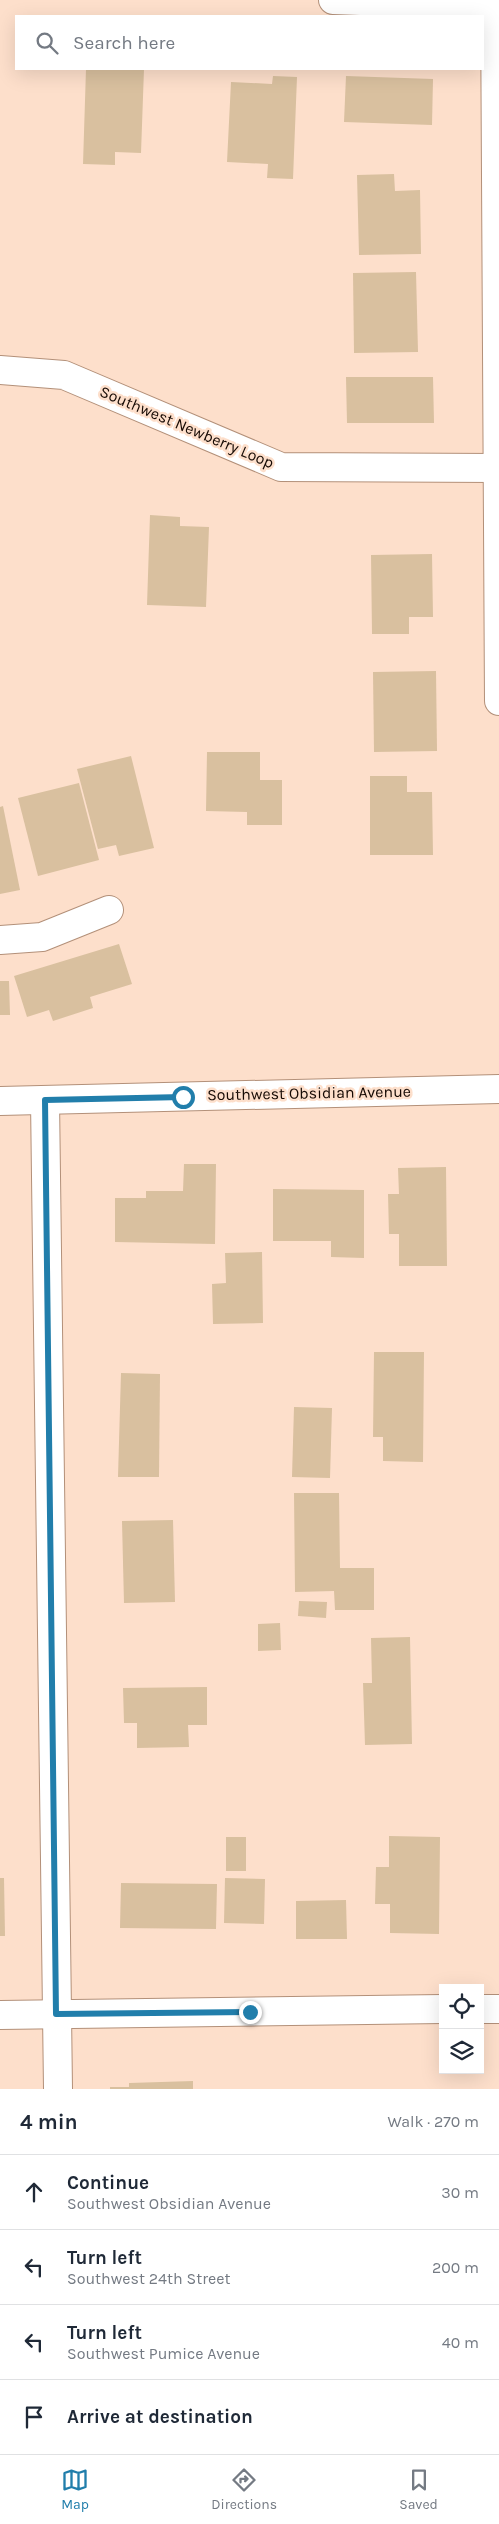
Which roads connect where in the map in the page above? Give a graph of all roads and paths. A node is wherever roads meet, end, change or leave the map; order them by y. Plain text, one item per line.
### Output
1 (333, 0) edge
2 (497, 4) edge
3 (0, 370) edge
4 (497, 468) junction
5 (499, 701) edge
6 (109, 910) dead end
7 (0, 940) edge
8 (499, 1088) edge
9 (0, 1100) edge
10 (45, 1100) junction
11 (499, 2008) edge
12 (439, 2009) edge
13 (484, 2009) edge
14 (56, 2014) junction
15 (0, 2015) edge
16 (58, 2089) edge

1 - 2 street
2 - 4 street
3 - 4 street, Southwest Newberry Loop
4 - 5 street
6 - 7 street
8 - 10 street, Southwest Obsidian Avenue
9 - 10 street, Southwest Obsidian Avenue
10 - 14 street
11 - 13 street
12 - 14 street
14 - 15 street
14 - 16 street

